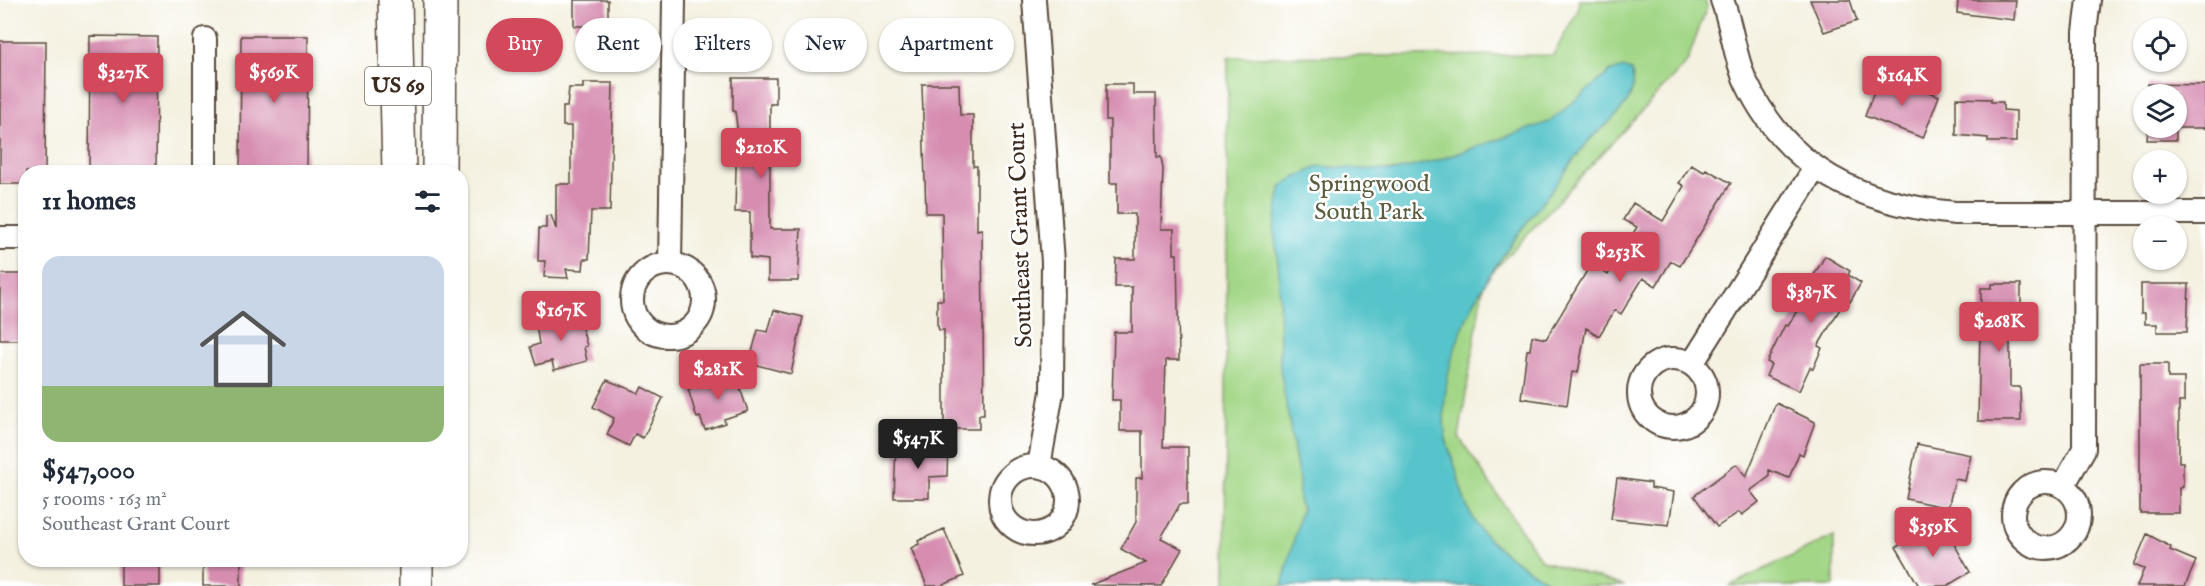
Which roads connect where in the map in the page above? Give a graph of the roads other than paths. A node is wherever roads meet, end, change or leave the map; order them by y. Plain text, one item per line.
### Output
1 (396, 0) edge
2 (440, 0) edge
3 (674, 0) edge
4 (1034, 0) edge
5 (1722, 0) edge
6 (2089, 0) edge
7 (205, 39) dead end
8 (205, 165) edge
9 (399, 165) edge
10 (439, 165) edge
11 (1815, 168) junction
12 (2085, 213) junction
13 (2205, 213) edge
14 (0, 238) edge
15 (18, 238) edge
16 (669, 264) dead end
17 (1692, 364) dead end
18 (1039, 466) dead end
19 (2063, 486) dead end
20 (416, 567) edge
21 (416, 586) edge

1 - 9 main road, US 69
2 - 10 main road, US 69
3 - 16 street
4 - 18 street, Southeast Grant Court
5 - 11 street
6 - 12 street
7 - 8 street
11 - 12 street
11 - 17 street
12 - 13 street
12 - 19 street
14 - 15 street
20 - 21 main road

